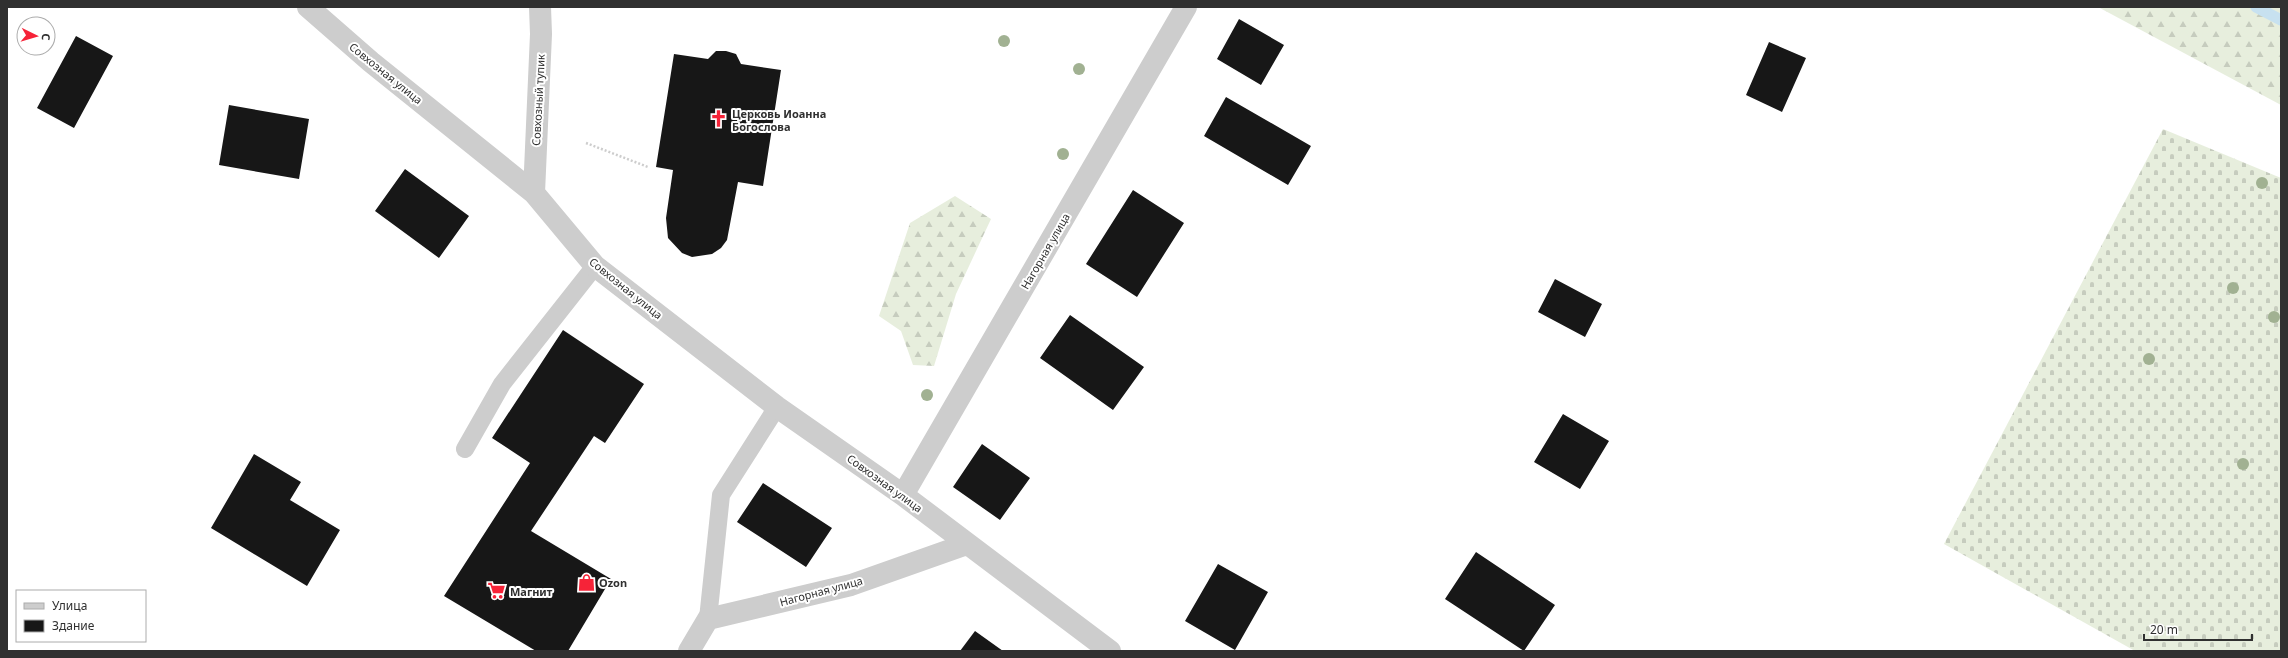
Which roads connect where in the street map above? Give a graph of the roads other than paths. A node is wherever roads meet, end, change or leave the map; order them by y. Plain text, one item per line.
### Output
1 (308, 7) edge
2 (540, 7) edge
3 (1186, 7) edge
4 (534, 193) junction
5 (595, 266) junction
6 (777, 407) junction
7 (465, 449) dead end
8 (903, 495) junction
9 (967, 544) junction
10 (708, 619) junction
11 (689, 651) edge
12 (1110, 651) edge

1 - 4 street, Совхозная улица
2 - 4 street, Совхозный тупик
3 - 8 street, Нагорная улица
4 - 5 street, Совхозная улица
5 - 6 street, Совхозная улица
5 - 7 lane
6 - 8 street, Совхозная улица
6 - 10 lane
8 - 9 street, Совхозная улица
9 - 10 street, Нагорная улица
9 - 12 street, Совхозная улица
10 - 11 street

